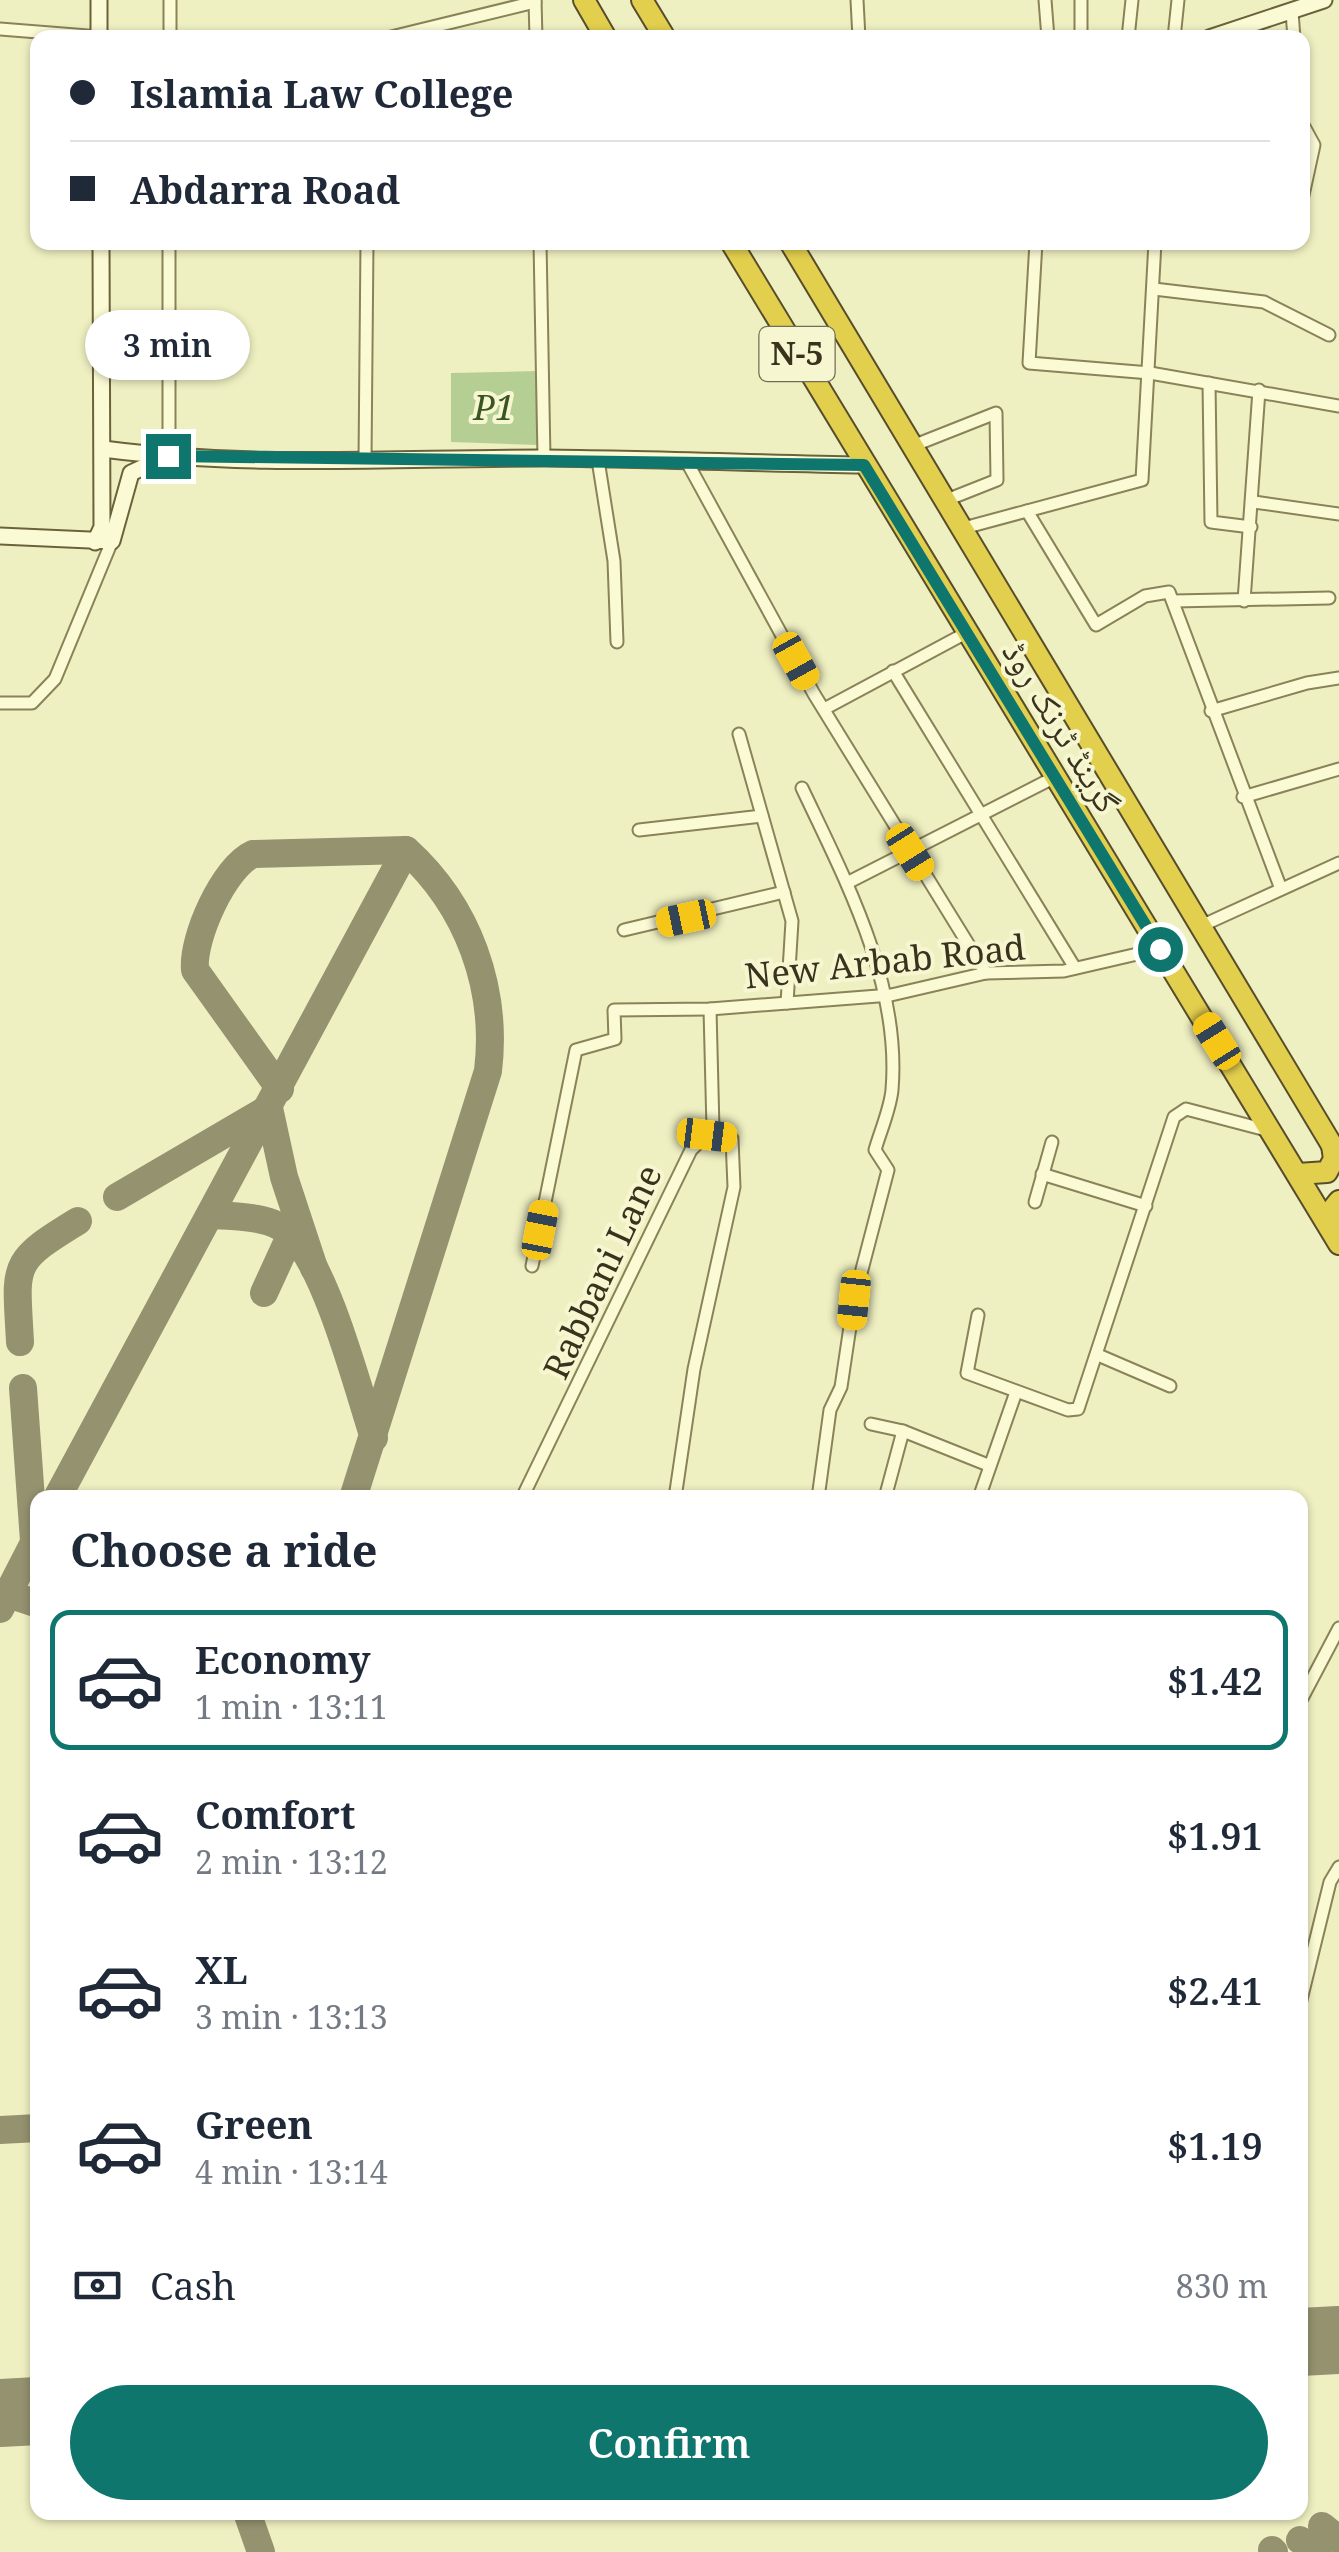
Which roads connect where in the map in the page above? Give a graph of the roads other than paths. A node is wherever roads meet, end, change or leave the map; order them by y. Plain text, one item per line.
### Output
1 (98, 0) edge
2 (170, 0) edge
3 (584, 0) edge
4 (642, 0) edge
5 (857, 0) edge
6 (1046, 0) edge
7 (1081, 0) edge
8 (1132, 0) edge
9 (1178, 0) edge
10 (1324, 0) edge
11 (535, 1) edge
12 (1292, 12) junction
13 (0, 30) edge
14 (99, 30) edge
15 (170, 30) edge
16 (419, 30) edge
17 (536, 30) edge
18 (601, 30) edge
19 (660, 30) edge
20 (859, 30) edge
21 (1048, 30) edge
22 (1081, 30) edge
23 (1129, 30) edge
24 (1175, 30) edge
25 (1234, 30) edge
26 (1293, 30) edge
27 (30, 32) edge
28 (1310, 138) edge
29 (1310, 164) edge
30 (101, 250) edge
31 (170, 250) edge
32 (367, 250) edge
33 (540, 250) edge
34 (736, 250) edge
35 (795, 250) edge
36 (1036, 250) edge
37 (1155, 250) edge
38 (1154, 289) junction
39 (1329, 335) dead end
40 (1150, 373) junction
41 (1209, 383) junction
42 (1259, 390) junction
43 (1339, 406) edge
44 (910, 446) junction
45 (108, 455) junction
46 (168, 456) junction
47 (544, 458) junction
48 (598, 460) junction
49 (365, 461) junction
50 (687, 462) junction
51 (864, 465) junction
52 (132, 474) junction
53 (944, 502) junction
54 (1254, 502) junction
55 (1027, 511) junction
56 (1339, 514) edge
57 (1252, 527) junction
58 (960, 529) junction
59 (0, 536) edge
60 (103, 541) junction
61 (1329, 598) dead end
62 (1244, 601) junction
63 (1173, 602) junction
64 (966, 633) junction
65 (617, 642) dead end
66 (893, 670) junction
67 (1339, 678) edge
68 (0, 703) edge
69 (826, 708) junction
70 (1210, 711) junction
71 (739, 734) dead end
72 (1339, 769) edge
73 (1053, 778) junction
74 (802, 788) dead end
75 (1243, 797) junction
76 (762, 816) junction
77 (982, 817) junction
78 (639, 830) dead end
79 (910, 852) junction
80 (1339, 863) edge
81 (847, 882) junction
82 (1281, 889) junction
83 (784, 892) junction
84 (1201, 926) junction
85 (624, 930) dead end
86 (1160, 949) junction
87 (1074, 968) junction
88 (986, 973) junction
89 (886, 996) junction
90 (787, 1003) junction
91 (710, 1009) junction
92 (1274, 1132) junction
93 (707, 1135) junction
94 (1052, 1142) dead end
95 (1335, 1151) edge
96 (1042, 1174) junction
97 (1298, 1174) junction
98 (1339, 1201) edge
99 (1035, 1202) dead end
100 (1146, 1206) junction
101 (1335, 1236) edge
102 (532, 1266) dead end
103 (978, 1315) dead end
104 (1098, 1355) junction
105 (1170, 1386) dead end
106 (1016, 1392) junction
107 (871, 1424) dead end
108 (903, 1431) junction
109 (988, 1465) junction
110 (526, 1490) edge
111 (676, 1490) edge
112 (819, 1490) edge
113 (887, 1490) edge
114 (982, 1490) edge
115 (1339, 1628) edge
116 (1308, 1687) edge
117 (1339, 1867) edge
118 (1308, 1971) edge

1 - 14 street
2 - 15 street
3 - 18 highway
4 - 19 highway
5 - 20 street
6 - 21 street
7 - 22 street
8 - 23 street
9 - 24 street
10 - 12 street
11 - 16 street
11 - 17 street
12 - 25 street
12 - 26 street
13 - 27 street
28 - 29 street
30 - 45 street
31 - 46 street
32 - 49 street
33 - 47 street
34 - 51 highway, گرینڈ ٹرنک روڈ / N-5
35 - 44 highway, گرینڈ ٹرنک روڈ / N-5
36 - 40 street
37 - 38 street
38 - 39 street
38 - 40 street
40 - 41 street
40 - 55 street
41 - 42 street
41 - 57 street
42 - 43 street
42 - 54 street
44 - 53 highway, گرینڈ ٹرنک روڈ / N-5
44 - 53 street
45 - 46 street
45 - 52 street
45 - 60 street
46 - 49 street
46 - 52 street
47 - 48 street
47 - 49 street
48 - 50 street
48 - 65 street
50 - 51 street
50 - 69 street
51 - 64 highway, گرینڈ ٹرنک روڈ / N-5
52 - 60 street
53 - 58 highway, گرینڈ ٹرنک روڈ / N-5
54 - 56 street
54 - 57 street
55 - 58 street
55 - 63 street
57 - 62 street
58 - 84 highway, گرینڈ ٹرنک روڈ / N-5
59 - 60 street
60 - 68 street
61 - 62 street
62 - 63 street
63 - 70 street
64 - 66 street
64 - 73 highway, گرینڈ ٹرنک روڈ / N-5
66 - 69 street
66 - 77 street
67 - 70 street
69 - 79 street
70 - 75 street
71 - 76 street
72 - 75 street
73 - 77 street
73 - 86 highway, گرینڈ ٹرنک روڈ / N-5
74 - 81 street
75 - 82 street
76 - 78 street
76 - 83 street
77 - 79 street
77 - 87 street
79 - 81 street
79 - 88 street
80 - 82 street
81 - 89 street
82 - 84 street
83 - 85 street
83 - 90 street
84 - 95 highway, گرینڈ ٹرنک روڈ / N-5
86 - 87 street, New Arbab Road
86 - 92 highway, گرینڈ ٹرنک روڈ / N-5
87 - 88 street, New Arbab Road
88 - 89 street, New Arbab Road
89 - 90 street, New Arbab Road
89 - 112 street
90 - 91 street, New Arbab Road
91 - 93 street, Rabbani Lane
91 - 102 street, New Arbab Road
92 - 97 highway, گرینڈ ٹرنک روڈ / N-5
92 - 100 street
93 - 110 street, Rabbani Lane
93 - 111 street
94 - 96 street
95 - 97 highway
96 - 99 street
96 - 100 street
97 - 101 highway, گرینڈ ٹرنک روڈ / N-5
98 - 101 highway
100 - 104 street
103 - 106 street
104 - 105 street
104 - 106 street
106 - 109 street
107 - 108 street
108 - 109 street
108 - 113 street
109 - 114 street
115 - 116 street
117 - 118 street

